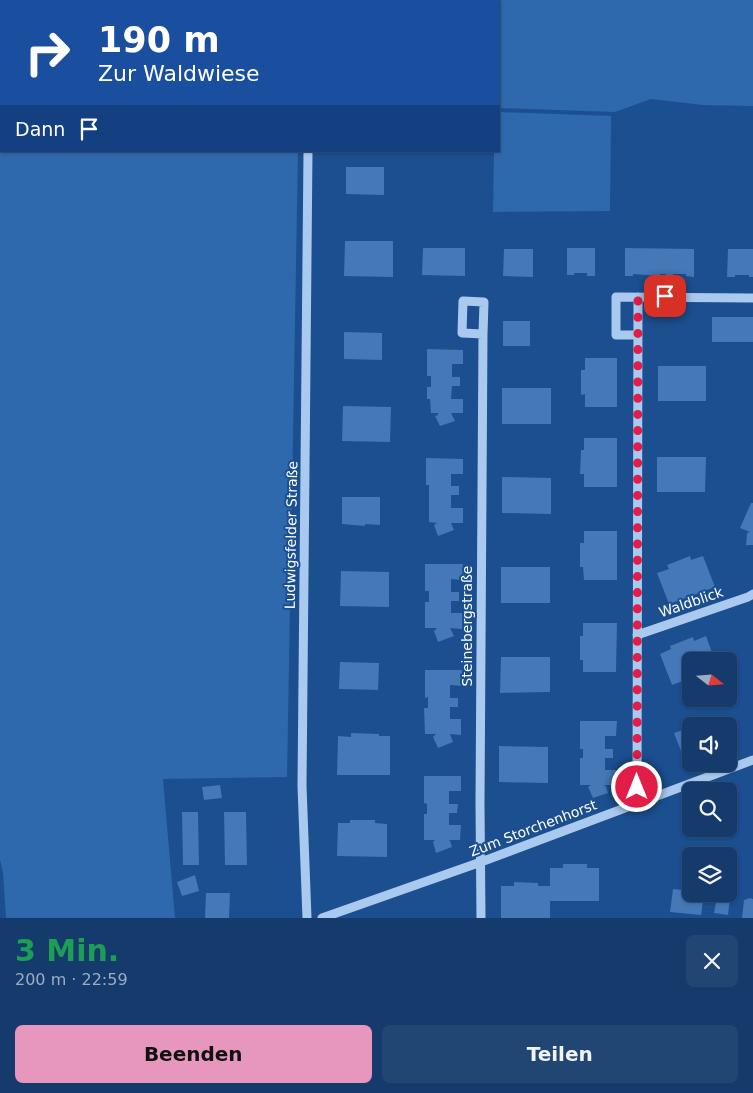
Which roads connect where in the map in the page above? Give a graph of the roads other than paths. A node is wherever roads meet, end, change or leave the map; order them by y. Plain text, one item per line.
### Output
1 (308, 152) edge
2 (638, 296) junction
3 (753, 298) edge
4 (482, 334) dead end
5 (638, 335) junction
6 (753, 594) edge
7 (637, 635) junction
8 (753, 760) edge
9 (637, 803) junction
10 (482, 862) junction
11 (307, 918) edge
12 (322, 918) edge
13 (481, 918) edge

1 - 11 street, Ludwigsfelder Straße
2 - 3 street
2 - 5 street
2 - 5 street
4 - 10 street, Steinebergstraße
5 - 7 street
6 - 7 street, Waldblick
7 - 9 street
8 - 9 street, Zum Storchenhorst
9 - 10 street, Zum Storchenhorst
10 - 12 street, Zum Storchenhorst
10 - 13 street, Steinebergstraße

